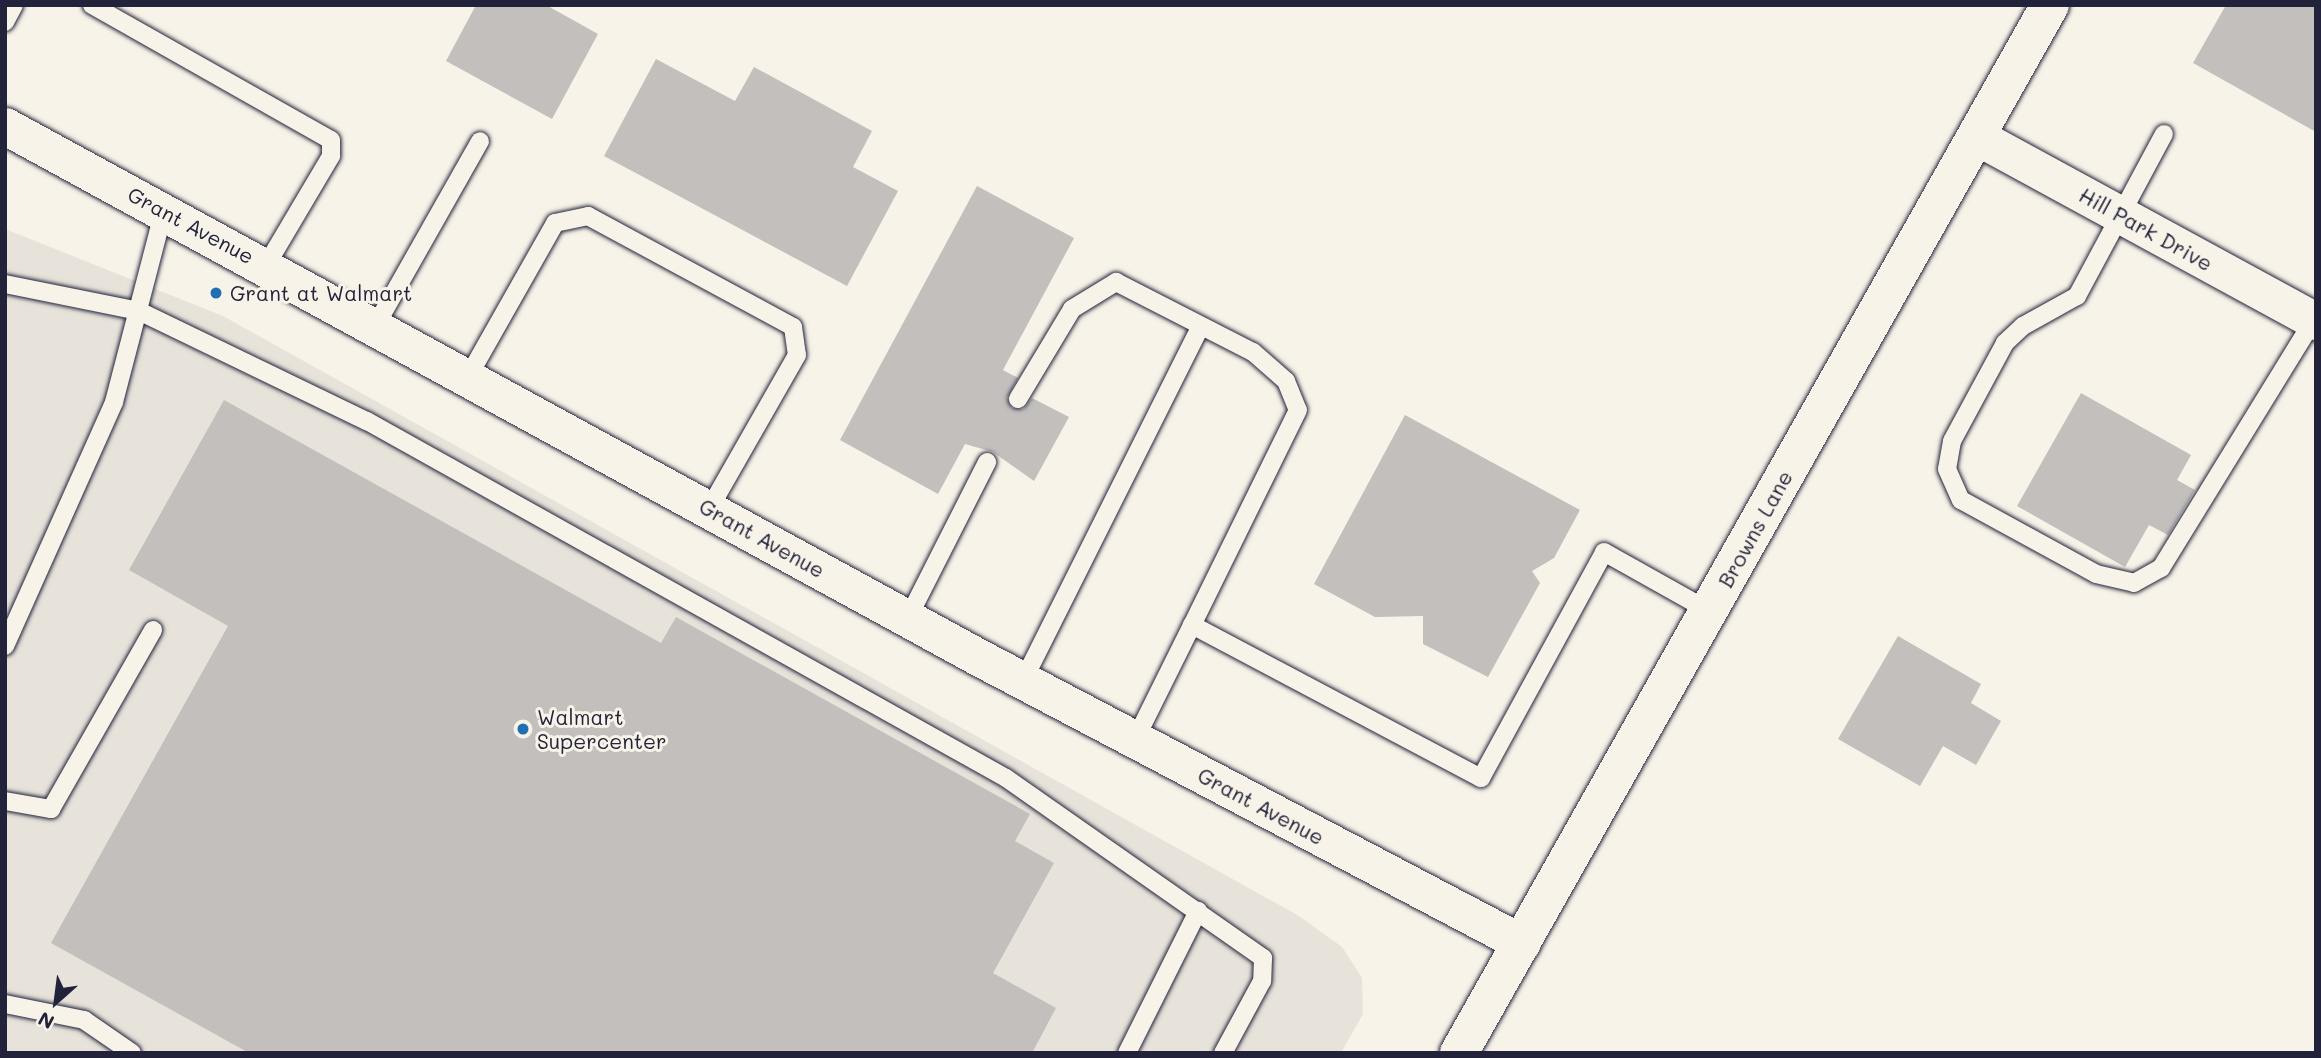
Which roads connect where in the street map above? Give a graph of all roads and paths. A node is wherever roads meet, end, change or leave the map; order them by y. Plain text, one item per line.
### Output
1 (15, 5) edge
2 (92, 5) edge
3 (2050, 5) edge
4 (5, 22) edge
5 (5, 126) edge
6 (2164, 134) dead end
7 (1976, 136) junction
8 (480, 141) dead end
9 (164, 210) junction
10 (2121, 215) junction
11 (266, 266) junction
12 (5, 284) edge
13 (139, 311) junction
14 (2315, 319) edge
15 (376, 326) junction
16 (1201, 326) junction
17 (468, 377) junction
18 (1018, 399) dead end
19 (986, 462) dead end
20 (709, 509) junction
21 (1709, 611) junction
22 (908, 618) junction
23 (1192, 625) junction
24 (153, 630) dead end
25 (5, 646) edge
26 (1023, 681) junction
27 (1135, 740) junction
28 (5, 801) edge
29 (1198, 911) junction
30 (1522, 943) junction
31 (5, 1004) edge
32 (132, 1053) edge
33 (1127, 1053) edge
34 (1223, 1053) edge
35 (1459, 1053) edge

1 - 4 lane
2 - 11 lane
3 - 7 street, Browns Lane
5 - 9 street, Grant Avenue
6 - 10 lane
7 - 10 street, Hill Park Drive
7 - 21 street, Browns Lane
8 - 15 lane
9 - 11 street, Grant Avenue
9 - 13 lane
10 - 14 street, Hill Park Drive
10 - 14 lane
11 - 15 street, Grant Avenue
12 - 13 lane
13 - 25 lane
13 - 29 lane
15 - 17 street, Grant Avenue
16 - 18 lane
16 - 23 lane
16 - 26 lane
17 - 20 street, Grant Avenue
17 - 20 lane
19 - 22 lane
20 - 22 street, Grant Avenue
21 - 23 lane
21 - 30 street, Browns Lane
22 - 26 street, Grant Avenue
23 - 27 lane
24 - 28 lane
26 - 27 street, Grant Avenue
27 - 30 street, Grant Avenue
29 - 33 lane
29 - 34 lane
30 - 35 street, Browns Lane
31 - 32 lane

